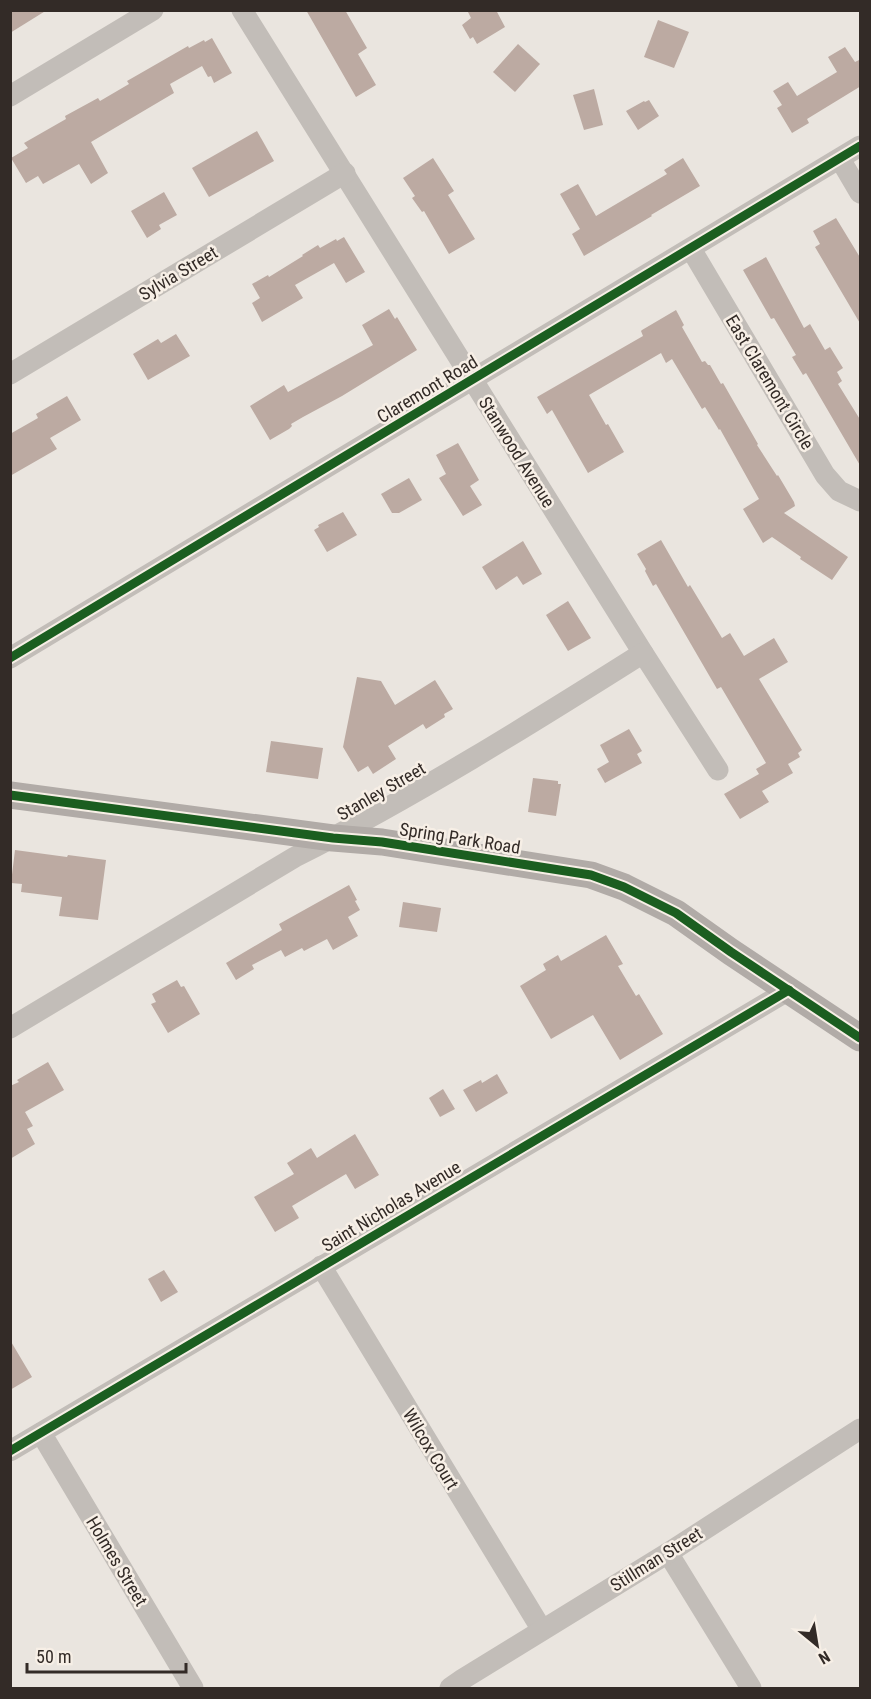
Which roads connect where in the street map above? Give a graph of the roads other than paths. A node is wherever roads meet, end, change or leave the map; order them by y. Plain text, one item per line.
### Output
1 (153, 10) edge
2 (242, 10) edge
3 (10, 96) edge
4 (861, 146) edge
5 (840, 159) junction
6 (345, 173) junction
7 (861, 193) edge
8 (691, 249) junction
9 (10, 374) edge
10 (473, 381) junction
11 (861, 501) edge
12 (643, 653) junction
13 (10, 658) edge
14 (718, 770) dead end
15 (10, 795) edge
16 (333, 838) junction
17 (789, 990) junction
18 (10, 1028) edge
19 (861, 1038) edge
20 (321, 1266) junction
21 (861, 1429) edge
22 (41, 1433) junction
23 (10, 1451) edge
24 (668, 1553) junction
25 (542, 1630) junction
26 (193, 1689) edge
27 (450, 1689) edge
28 (751, 1689) edge

1 - 3 street
2 - 6 street, Stanwood Avenue
4 - 5 street, Claremont Road
5 - 7 street
5 - 8 street, Claremont Road
6 - 9 street, Sylvia Street
6 - 10 street, Stanwood Avenue
8 - 10 street, Claremont Road
8 - 11 street, East Claremont Circle
10 - 12 street, Stanwood Avenue
10 - 13 street, Claremont Road
12 - 14 street, Stanwood Avenue
12 - 16 street, Stanley Street
15 - 16 main road, Spring Park Road
16 - 17 main road, Spring Park Road
16 - 18 street, Stanley Street
17 - 19 main road, Spring Park Road
17 - 20 street, Saint Nicholas Avenue
20 - 22 street, Saint Nicholas Avenue
20 - 25 street, Wilcox Court
21 - 24 street, Stillman Street
22 - 23 street, Saint Nicholas Avenue
22 - 26 street, Holmes Street
24 - 25 street, Stillman Street
24 - 28 street
25 - 27 street, Stillman Street

